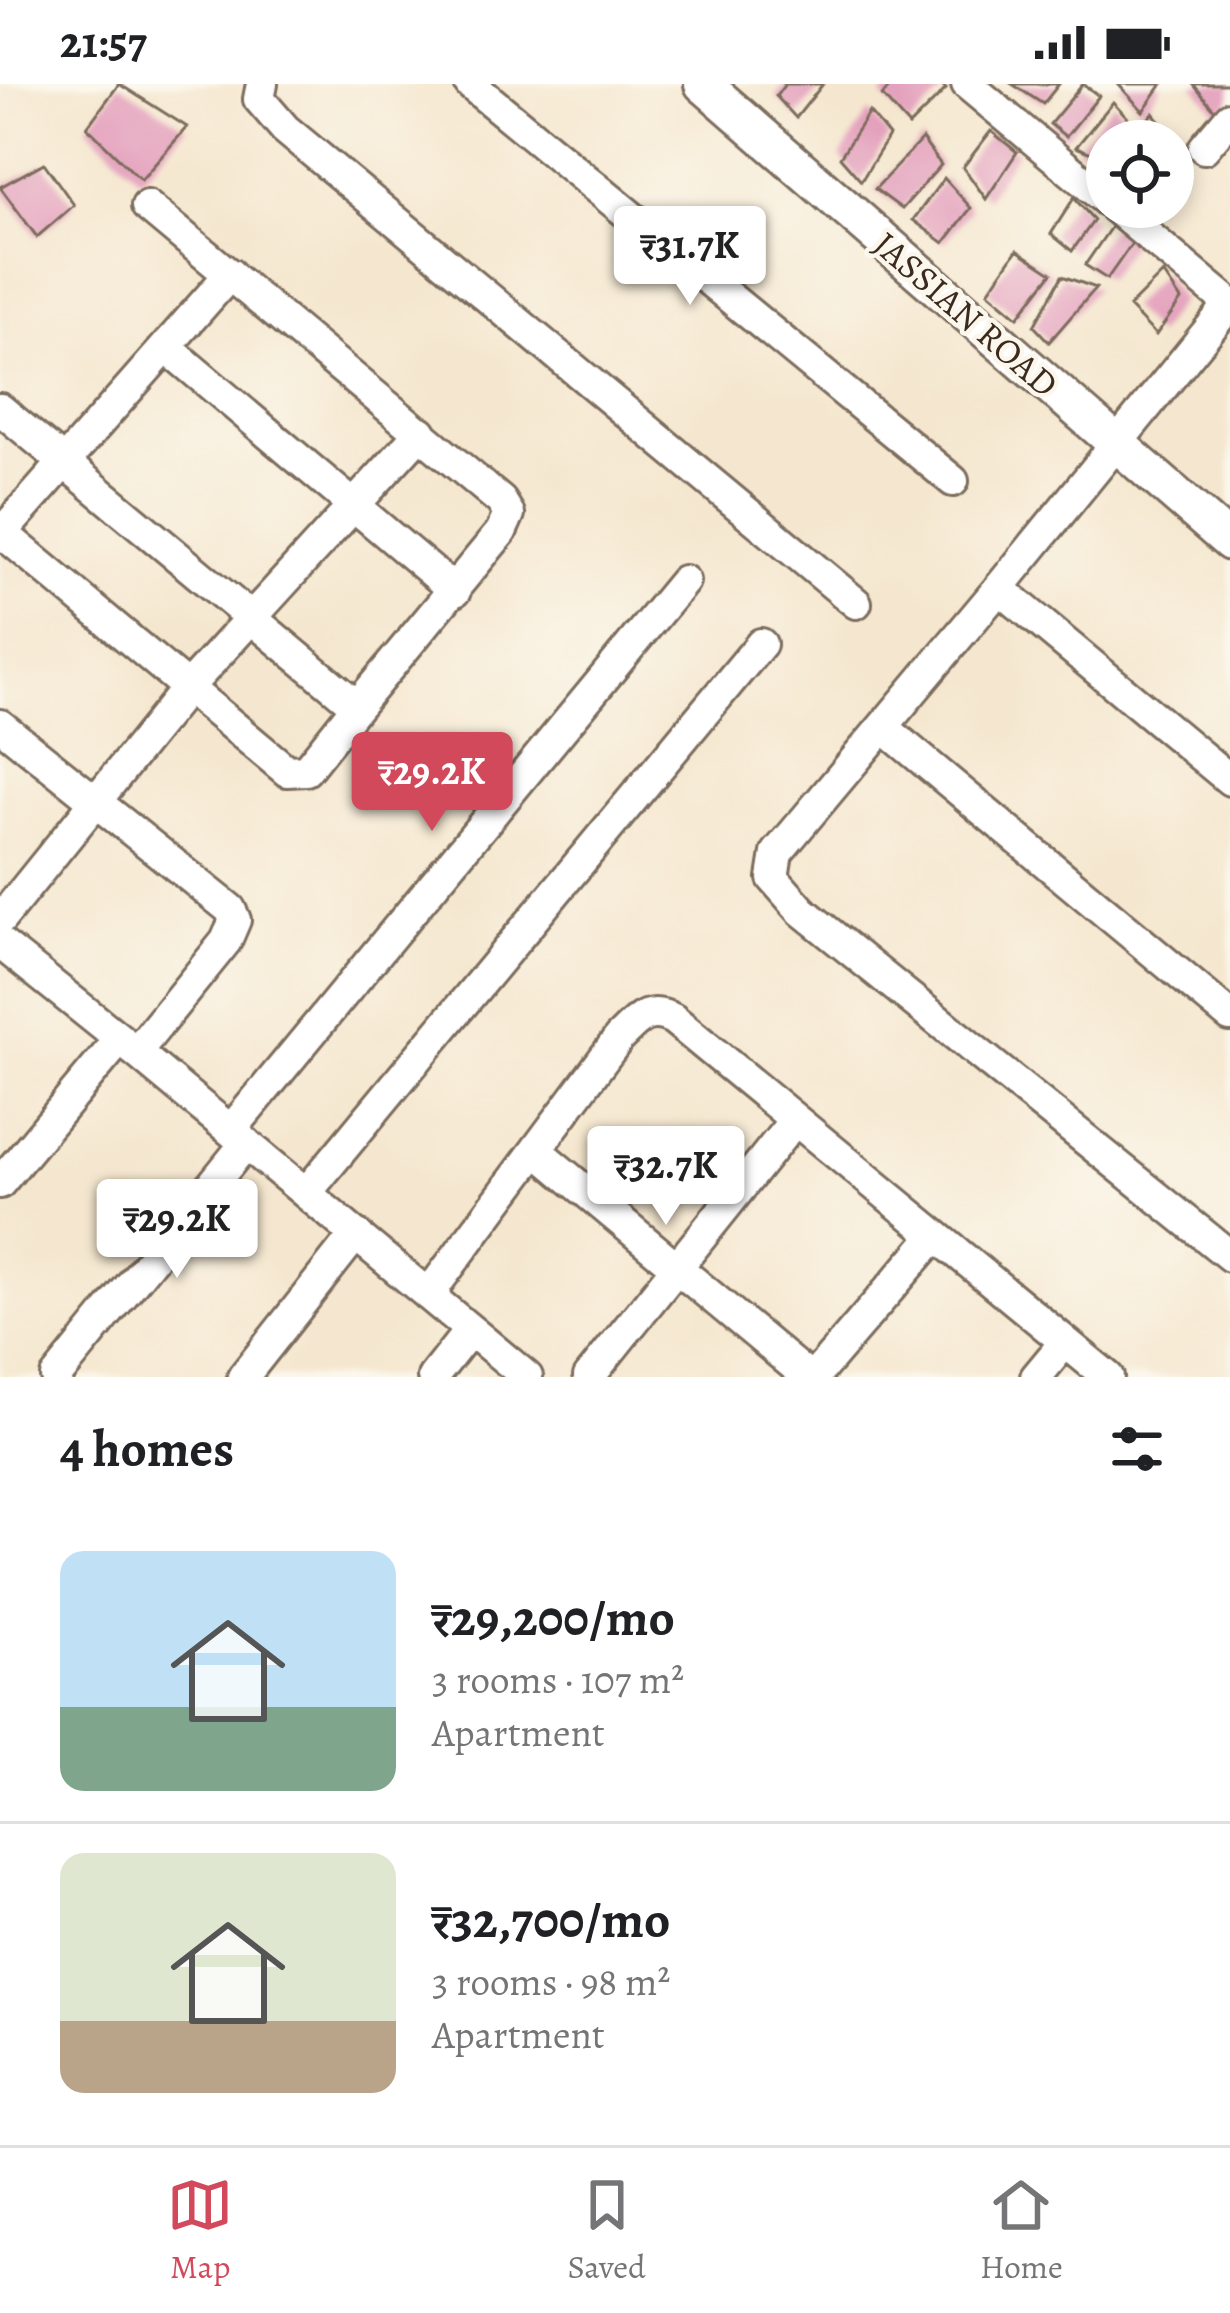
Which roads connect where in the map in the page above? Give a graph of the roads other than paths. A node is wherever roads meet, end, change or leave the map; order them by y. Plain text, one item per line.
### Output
1 (262, 84) edge
2 (470, 84) edge
3 (703, 84) edge
4 (968, 84) edge
5 (1230, 117) edge
6 (1204, 148) dead end
7 (1086, 184) edge
8 (147, 206) dead end
9 (1139, 228) edge
10 (230, 274) junction
11 (1230, 304) edge
12 (166, 347) junction
13 (0, 409) edge
14 (421, 432) junction
15 (1115, 445) junction
16 (65, 462) junction
17 (952, 481) dead end
18 (353, 506) junction
19 (1, 533) edge
20 (1230, 542) edge
21 (684, 580) dead end
22 (999, 588) junction
23 (455, 591) junction
24 (856, 603) dead end
25 (251, 619) junction
26 (761, 644) dead end
27 (187, 688) junction
28 (357, 706) junction
29 (0, 725) edge
30 (883, 727) junction
31 (1230, 780) edge
32 (94, 802) junction
33 (0, 920) edge
34 (0, 943) edge
35 (1230, 1016) edge
36 (128, 1046) junction
37 (794, 1121) junction
38 (238, 1137) junction
39 (537, 1151) junction
40 (0, 1183) edge
41 (306, 1193) junction
42 (356, 1234) junction
43 (935, 1235) junction
44 (1230, 1256) edge
45 (677, 1268) junction
46 (428, 1295) junction
47 (470, 1330) junction
48 (1065, 1342) junction
49 (56, 1377) edge
50 (243, 1377) edge
51 (433, 1377) edge
52 (527, 1377) edge
53 (589, 1377) edge
54 (811, 1377) edge
55 (1036, 1377) edge
56 (1108, 1377) edge

1 - 24 street
2 - 17 street
3 - 15 street, JASSIAN ROAD
4 - 7 street
5 - 6 street
8 - 10 street
9 - 11 street
10 - 12 street
10 - 14 street
11 - 15 street
12 - 16 street
12 - 18 street
13 - 16 street
14 - 18 street
14 - 23 street
15 - 20 street, JASSIAN ROAD
15 - 22 street
16 - 19 street
16 - 25 street
18 - 23 street
18 - 25 street
19 - 27 street
21 - 38 street
22 - 30 street
22 - 31 street
23 - 28 street
25 - 27 street
25 - 28 street
26 - 41 street
27 - 28 street
27 - 32 street
29 - 32 street
30 - 35 street
30 - 44 street
32 - 33 street
32 - 36 street
34 - 36 street
36 - 38 street
36 - 40 street
37 - 39 street
37 - 43 street
37 - 45 street
38 - 41 street
38 - 49 street
39 - 45 street
39 - 46 street
41 - 42 street
42 - 46 street
42 - 50 street
43 - 48 street
43 - 54 street
45 - 53 street
45 - 54 street
46 - 47 street
47 - 51 street
47 - 52 street
48 - 55 street
48 - 56 street

